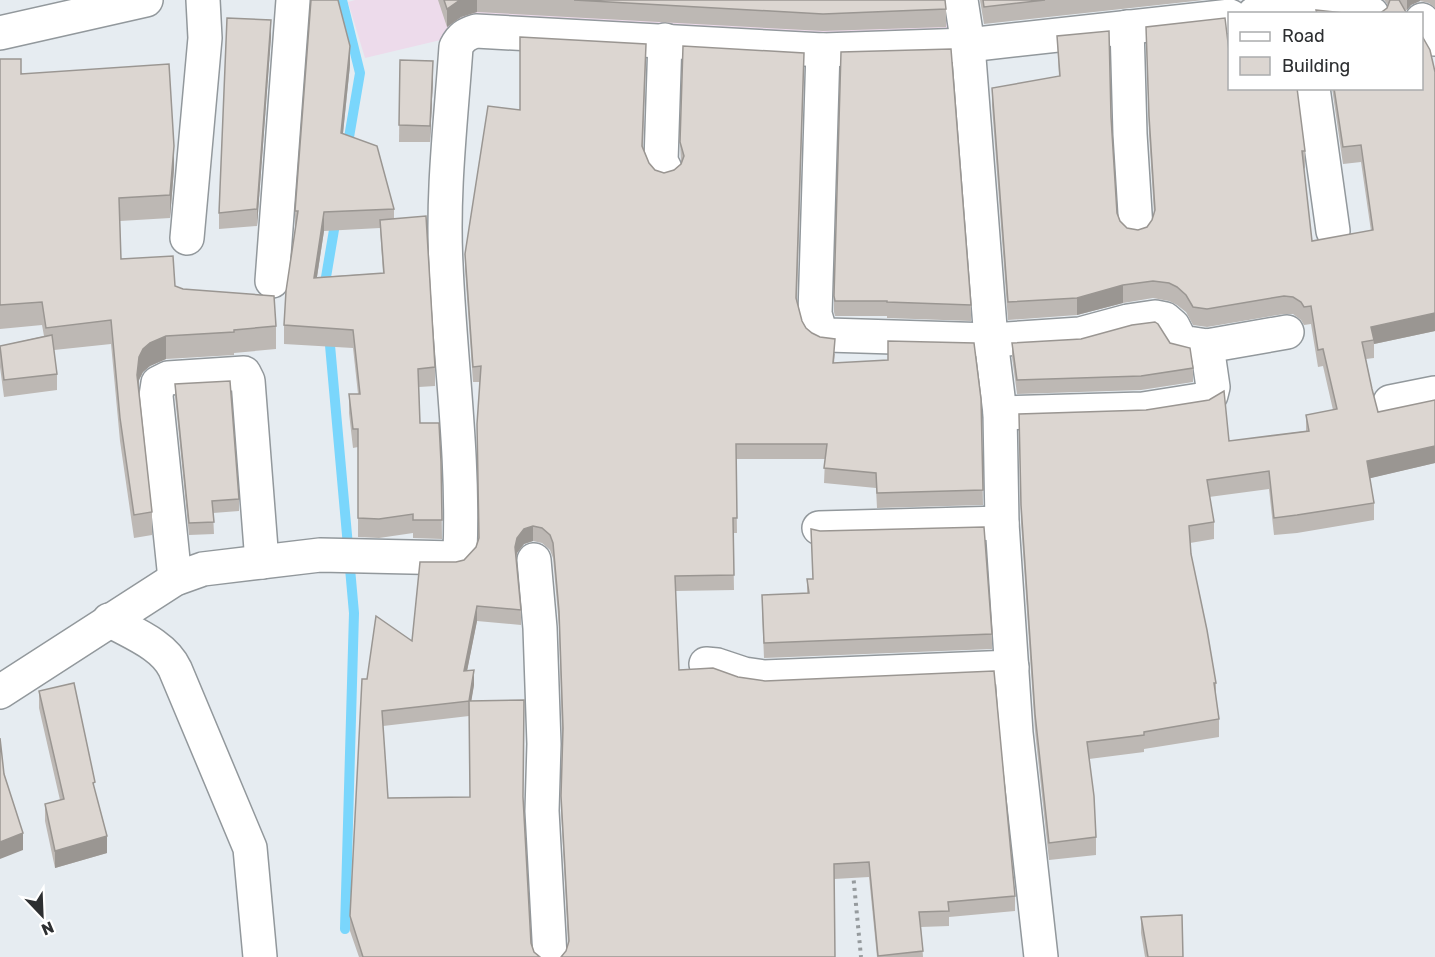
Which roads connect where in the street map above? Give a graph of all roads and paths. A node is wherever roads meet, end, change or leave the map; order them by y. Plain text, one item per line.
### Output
1 (146, 0) edge
2 (203, 0) edge
3 (292, 0) edge
4 (961, 0) edge
5 (1306, 11) edge
6 (1289, 12) edge
7 (1328, 12) edge
8 (1228, 16) edge
9 (1423, 21) edge
10 (1127, 27) junction
11 (0, 33) edge
12 (1435, 39) edge
13 (665, 40) junction
14 (968, 45) junction
15 (823, 50) junction
16 (1313, 90) edge
17 (665, 169) dead end
18 (1136, 229) edge
19 (1333, 231) dead end
20 (187, 238) dead end
21 (272, 281) dead end
22 (1287, 332) dead end
23 (992, 340) junction
24 (1207, 346) junction
25 (1435, 393) edge
26 (1390, 402) dead end
27 (1000, 413) junction
28 (1002, 524) junction
29 (819, 528) edge
30 (534, 560) dead end
31 (262, 562) junction
32 (175, 579) junction
33 (109, 620) junction
34 (706, 664) dead end
35 (1012, 667) junction
36 (0, 692) edge
37 (852, 866) edge
38 (260, 957) edge
39 (550, 957) edge
40 (861, 957) edge
41 (1041, 957) edge

1 - 11 street
2 - 20 street
3 - 21 street
4 - 14 street
5 - 6 street
5 - 7 street
8 - 10 street
9 - 12 street
10 - 14 street
10 - 18 street
13 - 15 street
13 - 17 street
13 - 31 street
14 - 15 street
14 - 23 street
15 - 23 street
16 - 19 street
22 - 24 street
23 - 24 street
23 - 27 street
24 - 27 street
25 - 26 street
27 - 28 street
28 - 29 street
28 - 35 street
30 - 39 street
31 - 32 street
31 - 32 street
32 - 33 street
33 - 36 street
33 - 38 street
34 - 35 street
35 - 41 street
37 - 40 path

